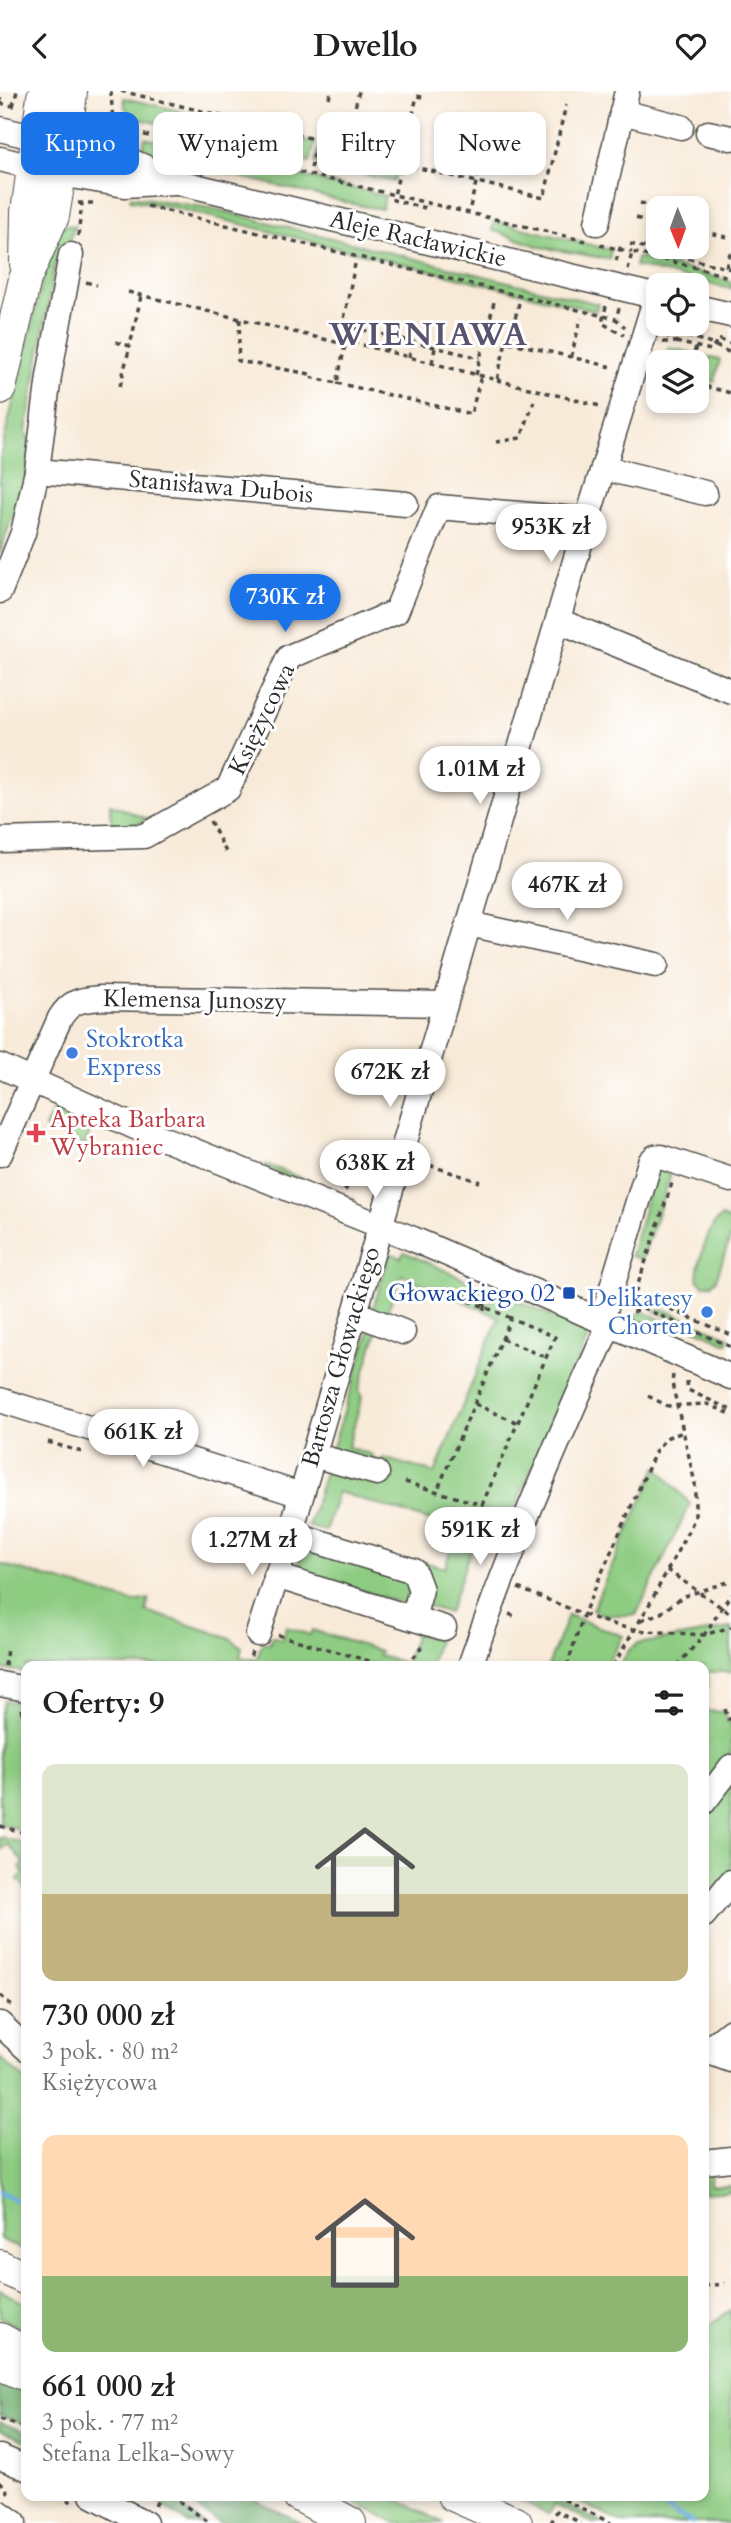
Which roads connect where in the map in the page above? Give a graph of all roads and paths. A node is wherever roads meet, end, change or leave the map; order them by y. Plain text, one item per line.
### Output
1 (17, 91) edge
2 (111, 91) edge
3 (121, 91) edge
4 (331, 91) edge
5 (359, 91) edge
6 (1, 94) edge
7 (426, 98) dead end
8 (329, 99) dead end
9 (37, 100) edge
10 (625, 102) edge
11 (0, 103) edge
12 (566, 105) dead end
13 (13, 106) junction
14 (190, 108) junction
15 (45, 112) edge
16 (112, 112) edge
17 (189, 112) edge
18 (205, 112) edge
19 (354, 112) edge
20 (413, 112) edge
21 (681, 127) dead end
22 (0, 129) edge
23 (139, 134) edge
24 (21, 141) edge
25 (317, 144) edge
26 (21, 158) edge
27 (0, 159) edge
28 (311, 168) dead end
29 (420, 169) edge
30 (42, 175) edge
31 (99, 175) edge
32 (399, 175) edge
33 (478, 175) edge
34 (476, 182) junction
35 (394, 198) junction
36 (75, 203) dead end
37 (97, 203) dead end
38 (640, 203) dead end
39 (82, 204) junction
40 (646, 204) edge
41 (144, 205) dead end
42 (470, 207) dead end
43 (425, 208) dead end
44 (636, 218) dead end
45 (646, 221) edge
46 (597, 223) dead end
47 (709, 233) edge
48 (731, 238) edge
49 (622, 242) dead end
50 (629, 244) dead end
51 (74, 245) joint
52 (646, 248) edge
53 (620, 249) junction
54 (731, 250) edge
55 (632, 252) junction
56 (692, 259) edge
57 (616, 261) dead end
58 (355, 264) dead end
59 (629, 264) dead end
60 (729, 268) edge
61 (731, 278) edge
62 (128, 292) dead end
63 (646, 294) edge
64 (141, 296) junction
65 (495, 298) dead end
66 (519, 303) dead end
67 (606, 306) dead end
68 (619, 309) dead end
69 (709, 310) edge
70 (731, 315) edge
71 (604, 316) junction
72 (582, 318) dead end
73 (240, 319) junction
74 (616, 319) junction
75 (343, 325) junction
76 (633, 329) dead end
77 (646, 332) edge
78 (678, 336) edge
79 (685, 336) edge
80 (390, 337) junction
81 (485, 337) junction
82 (343, 340) junction
83 (630, 340) dead end
84 (508, 341) junction
85 (116, 342) dead end
86 (413, 342) junction
87 (676, 342) junction
88 (659, 343) dead end
89 (731, 344) edge
90 (715, 345) junction
91 (130, 346) junction
92 (696, 346) junction
93 (435, 348) junction
94 (695, 350) edge
95 (386, 351) junction
96 (731, 353) edge
97 (409, 357) junction
98 (571, 357) junction
99 (480, 358) junction
100 (432, 363) junction
101 (621, 369) dead end
102 (478, 375) junction
103 (496, 380) junction
104 (337, 383) junction
105 (120, 386) dead end
106 (709, 387) edge
107 (0, 388) edge
108 (731, 393) edge
109 (534, 401) dead end
110 (607, 408) dead end
111 (496, 442) dead end
112 (603, 468) junction
113 (37, 471) junction
114 (705, 492) dead end
115 (405, 504) dead end
116 (587, 520) junction
117 (0, 591) edge
118 (559, 621) junction
119 (730, 691) edge
120 (209, 820) dead end
121 (0, 840) edge
122 (226, 852) dead end
123 (468, 923) junction
124 (656, 965) dead end
125 (445, 1004) junction
126 (0, 1066) edge
127 (32, 1081) junction
128 (0, 1154) edge
129 (408, 1158) dead end
130 (673, 1180) dead end
131 (731, 1180) edge
132 (480, 1182) dead end
133 (380, 1226) junction
134 (643, 1308) dead end
135 (484, 1309) junction
136 (355, 1313) junction
137 (511, 1318) junction
138 (613, 1319) junction
139 (403, 1332) dead end
140 (502, 1339) junction
141 (730, 1345) edge
142 (546, 1358) junction
143 (685, 1372) dead end
144 (731, 1377) edge
145 (672, 1383) dead end
146 (648, 1396) dead end
147 (0, 1400) edge
148 (475, 1404) junction
149 (678, 1406) junction
150 (731, 1412) edge
151 (518, 1423) junction
152 (684, 1432) junction
153 (48, 1442) dead end
154 (82, 1452) dead end
155 (313, 1455) junction
156 (377, 1473) dead end
157 (405, 1482) dead end
158 (437, 1491) junction
159 (300, 1495) junction
160 (290, 1533) junction
161 (667, 1570) junction
162 (276, 1576) junction
163 (731, 1581) edge
164 (517, 1587) dead end
165 (700, 1592) junction
166 (731, 1594) edge
167 (722, 1607) junction
168 (583, 1613) junction
169 (731, 1614) edge
170 (413, 1618) junction
171 (640, 1621) junction
172 (441, 1627) joint
173 (731, 1627) edge
174 (634, 1630) junction
175 (264, 1635) junction
176 (704, 1635) junction
177 (7, 1647) dead end
178 (251, 1661) edge
179 (369, 1661) edge
180 (411, 1661) edge
181 (472, 1661) edge
182 (569, 1661) edge
183 (617, 1661) edge
184 (681, 1661) edge
185 (2, 1680) edge
186 (21, 1687) edge
187 (725, 1709) dead end
188 (731, 1719) edge
189 (731, 1767) edge
190 (709, 1796) edge
191 (0, 1826) edge
192 (21, 1832) edge
193 (731, 1882) edge
194 (709, 1909) edge
195 (0, 2024) edge
196 (731, 2031) edge
197 (21, 2043) edge
198 (709, 2049) edge
199 (709, 2053) edge
200 (731, 2060) edge
201 (731, 2159) edge
202 (709, 2161) edge
203 (0, 2266) edge
204 (21, 2276) edge
205 (725, 2284) dead end
206 (709, 2286) edge
207 (0, 2339) edge
208 (21, 2350) edge
209 (0, 2364) edge
210 (21, 2373) edge
211 (0, 2419) edge
212 (21, 2426) edge
213 (0, 2457) edge
214 (21, 2466) edge
215 (103, 2501) edge
216 (179, 2501) edge
217 (309, 2501) edge
218 (442, 2501) edge
219 (466, 2501) edge
220 (567, 2501) edge
221 (0, 2513) edge
222 (14, 2523) edge
223 (145, 2523) edge
224 (210, 2523) edge
225 (350, 2523) edge
226 (477, 2523) edge
227 (516, 2523) edge
228 (551, 2523) edge
229 (581, 2523) edge
230 (611, 2523) edge

1 - 13 path
2 - 16 path
3 - 14 path
4 - 8 path
5 - 19 path
6 - 11 path
7 - 20 path
9 - 13 path
9 - 15 main road
10 - 21 street
10 - 46 street
11 - 13 path
12 - 34 path
14 - 17 path
14 - 18 path
22 - 24 street, Aleje Racławickie
23 - 35 path
25 - 28 path
26 - 27 street, Aleje Racławickie
29 - 34 path
30 - 107 main road
31 - 63 street, Aleje Racławickie
32 - 35 path
33 - 34 path
34 - 42 path
35 - 43 path
35 - 53 path
36 - 39 path
37 - 39 path
38 - 40 path
39 - 51 path
41 - 71 path
44 - 45 path
47 - 48 path
49 - 53 path
50 - 52 path
51 - 113 street
53 - 55 path
53 - 57 path
54 - 60 path
55 - 59 path
55 - 61 path
56 - 60 path
58 - 75 path
62 - 64 path
64 - 73 path
64 - 91 path
65 - 81 path
66 - 84 path
67 - 71 path
68 - 74 path
69 - 70 street
71 - 74 path
71 - 83 path
72 - 98 path
73 - 82 path
73 - 104 path
74 - 76 path
75 - 80 path
75 - 82 path
77 - 112 street, Bartosza Głowackiego
78 - 87 path
79 - 90 path
80 - 86 path
80 - 95 path
81 - 84 path
81 - 99 path
82 - 95 path
82 - 104 path
84 - 98 path
84 - 103 path
85 - 91 path
86 - 93 path
86 - 97 path
87 - 88 path
87 - 92 path
89 - 90 path
90 - 92 path
90 - 96 path
91 - 105 path
92 - 94 path
93 - 99 path
93 - 100 path
95 - 97 path
97 - 100 path
98 - 101 path
99 - 102 path
100 - 102 path
102 - 103 path
102 - 104 path
103 - 110 path
106 - 108 path
109 - 111 path
112 - 114 street
112 - 116 street, Bartosza Głowackiego
113 - 115 street, Stanisława Dubois
113 - 117 street
116 - 118 street, Bartosza Głowackiego
116 - 121 street, Księżycowa
118 - 119 street
118 - 123 street, Bartosza Głowackiego
120 - 122 path
123 - 124 street
123 - 125 street, Bartosza Głowackiego
125 - 127 street, Klemensa Junoszy
125 - 133 street, Bartosza Głowackiego
126 - 127 street
127 - 128 street, Klemensa Junoszy
127 - 133 street
129 - 132 path
130 - 138 path
131 - 138 street
133 - 136 street, Bartosza Głowackiego
133 - 138 street
134 - 141 path
135 - 135 path
135 - 137 path
136 - 139 street
136 - 155 street, Bartosza Głowackiego
137 - 140 path
137 - 142 path
138 - 144 street
138 - 181 street
140 - 142 path
140 - 148 path
142 - 151 path
143 - 150 path
145 - 149 path
146 - 149 path
147 - 159 street
148 - 151 path
148 - 158 path
149 - 150 path
149 - 152 path
151 - 158 path
152 - 161 path
152 - 168 path
153 - 154 path
155 - 156 street
155 - 159 street, Bartosza Głowackiego
157 - 158 path
159 - 160 street, Bartosza Głowackiego
160 - 162 street, Bartosza Głowackiego
160 - 170 street
161 - 165 path
161 - 171 path
162 - 170 street
162 - 175 street, Bartosza Głowackiego
163 - 165 path
164 - 168 path
165 - 167 path
165 - 171 path
166 - 167 path
167 - 169 path
167 - 176 path
168 - 174 path
168 - 182 path
170 - 172 street
171 - 174 path
172 - 180 path
173 - 176 path
174 - 176 path
174 - 183 path
175 - 178 path
175 - 179 path
176 - 184 path
177 - 185 path
185 - 186 street
187 - 188 path
189 - 190 street
191 - 192 path
193 - 194 street
195 - 197 street
196 - 198 street
199 - 200 street
201 - 202 street
203 - 204 main road
205 - 206 path
207 - 208 main road
209 - 210 main road
211 - 212 path
213 - 214 street
215 - 223 street
216 - 224 path
217 - 225 main road
218 - 226 main road
219 - 227 main road
220 - 230 path
221 - 222 street
228 - 229 path

